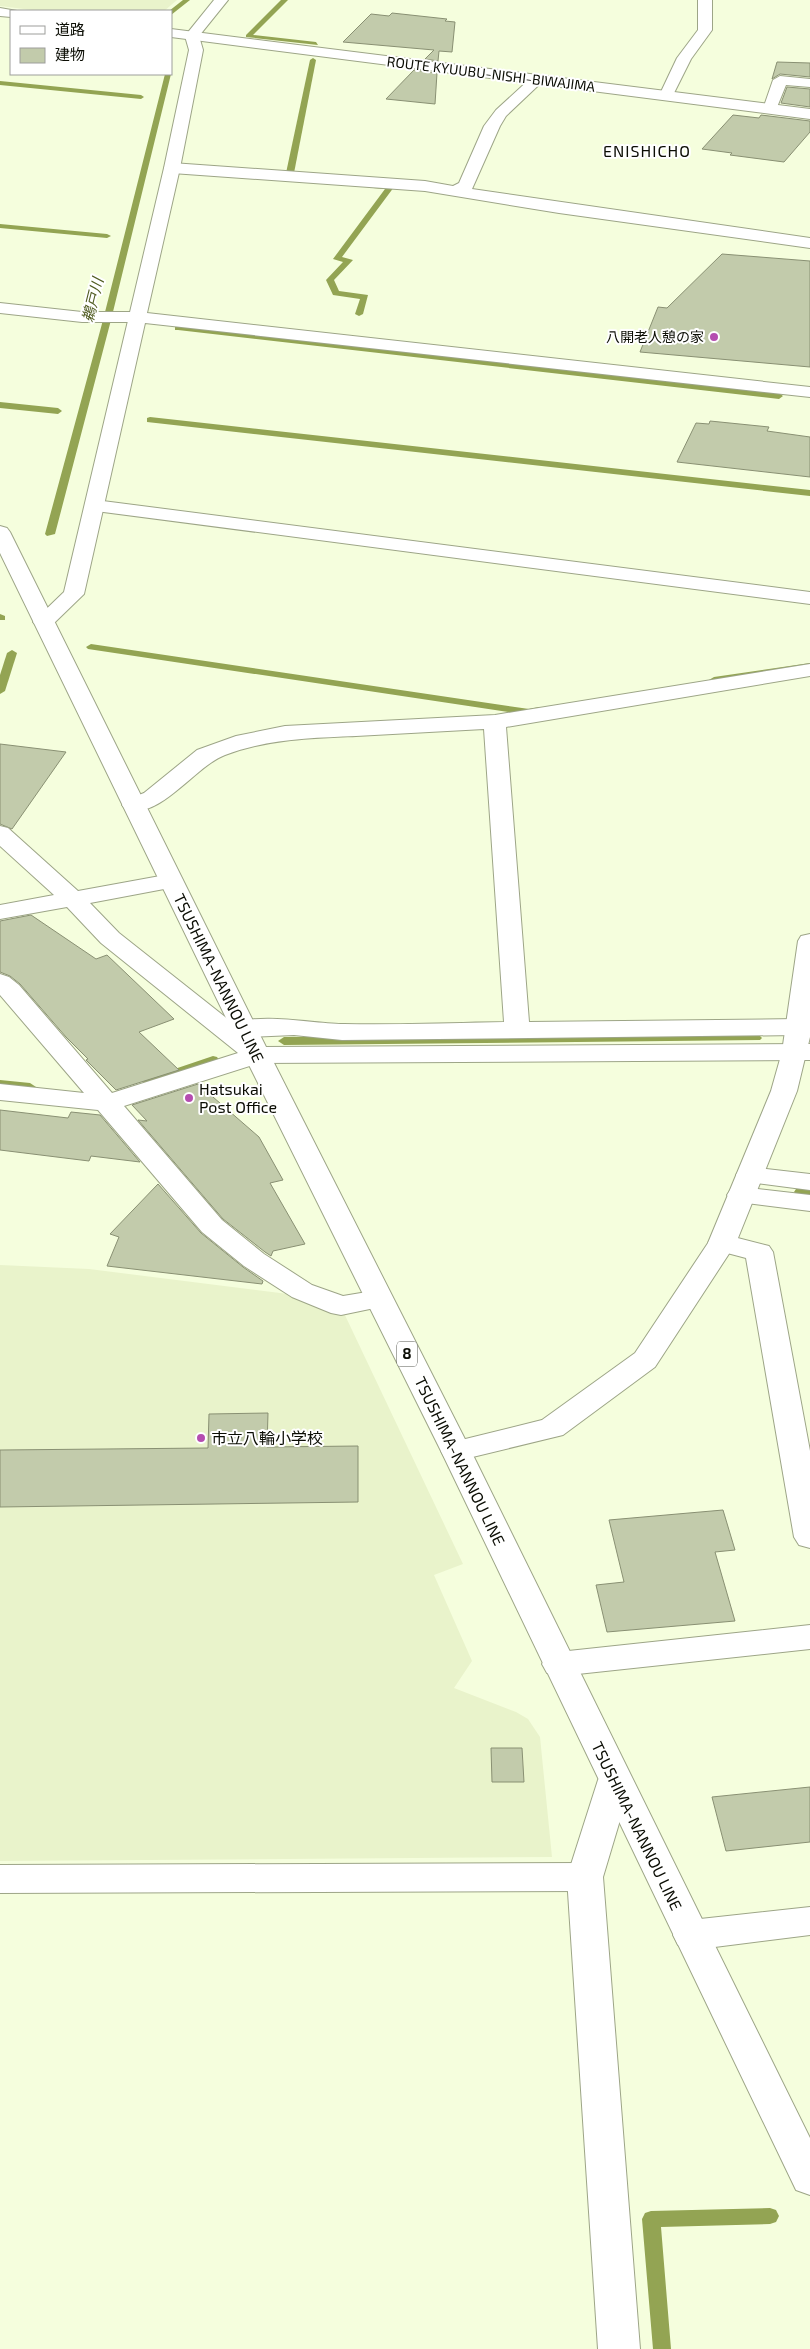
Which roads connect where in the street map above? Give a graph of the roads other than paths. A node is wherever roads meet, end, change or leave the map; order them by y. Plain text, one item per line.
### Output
1 (221, 0) edge
2 (705, 0) edge
3 (172, 33) edge
4 (192, 36) junction
5 (538, 80) junction
6 (810, 83) edge
7 (666, 96) junction
8 (770, 109) junction
9 (810, 114) edge
10 (172, 168) junction
11 (454, 191) junction
12 (810, 243) edge
13 (0, 308) edge
14 (130, 317) junction
15 (810, 392) edge
16 (95, 506) junction
17 (0, 532) edge
18 (810, 598) edge
19 (44, 622) junction
20 (810, 670) edge
21 (495, 722) junction
22 (134, 805) junction
23 (0, 833) edge
24 (171, 881) junction
25 (73, 899) junction
26 (0, 912) edge
27 (810, 942) edge
28 (0, 982) edge
29 (244, 1030) junction
30 (517, 1031) junction
31 (801, 1043) edge
32 (257, 1056) junction
33 (0, 1092) edge
34 (108, 1103) junction
35 (810, 1182) edge
36 (746, 1185) junction
37 (810, 1203) edge
38 (722, 1243) junction
39 (379, 1300) junction
40 (456, 1451) junction
41 (810, 1537) edge
42 (810, 1637) edge
43 (559, 1664) junction
44 (615, 1780) junction
45 (585, 1877) junction
46 (0, 1879) edge
47 (810, 1921) edge
48 (691, 1935) junction
49 (810, 2178) edge
50 (619, 2349) edge

1 - 4 street
2 - 7 street
3 - 4 street, ROUTE KYUUBU-NISHI-BIWAJIMA
4 - 5 street, ROUTE KYUUBU-NISHI-BIWAJIMA
4 - 10 street
5 - 7 street, ROUTE KYUUBU-NISHI-BIWAJIMA
5 - 11 street
6 - 8 street
7 - 8 street, ROUTE KYUUBU-NISHI-BIWAJIMA
8 - 9 street, ROUTE KYUUBU-NISHI-BIWAJIMA
10 - 11 street
10 - 14 street
11 - 12 street
13 - 14 street
14 - 15 street
14 - 16 street
16 - 18 street
16 - 19 street
17 - 19 street, TSUSHIMA-NANNOU LINE / 8
19 - 22 street, TSUSHIMA-NANNOU LINE / 8
20 - 21 street
21 - 22 street
21 - 30 street
22 - 24 street, TSUSHIMA-NANNOU LINE / 8
23 - 25 street
24 - 25 street
24 - 29 street, TSUSHIMA-NANNOU LINE / 8
25 - 26 street
25 - 32 street
27 - 31 street
28 - 34 street
29 - 30 street
29 - 32 street, TSUSHIMA-NANNOU LINE / 8
30 - 31 street
31 - 32 street
31 - 36 street
32 - 34 street
32 - 39 street, TSUSHIMA-NANNOU LINE / 8
33 - 34 street
34 - 39 street
35 - 36 street
36 - 37 street
36 - 38 street
38 - 40 street
38 - 41 street
39 - 40 street, TSUSHIMA-NANNOU LINE / 8
40 - 43 street, TSUSHIMA-NANNOU LINE / 8
42 - 43 street
43 - 44 street, TSUSHIMA-NANNOU LINE / 8
44 - 45 street
44 - 48 street, TSUSHIMA-NANNOU LINE / 8
45 - 46 street
45 - 50 street
47 - 48 street
48 - 49 street, TSUSHIMA-NANNOU LINE / 8

